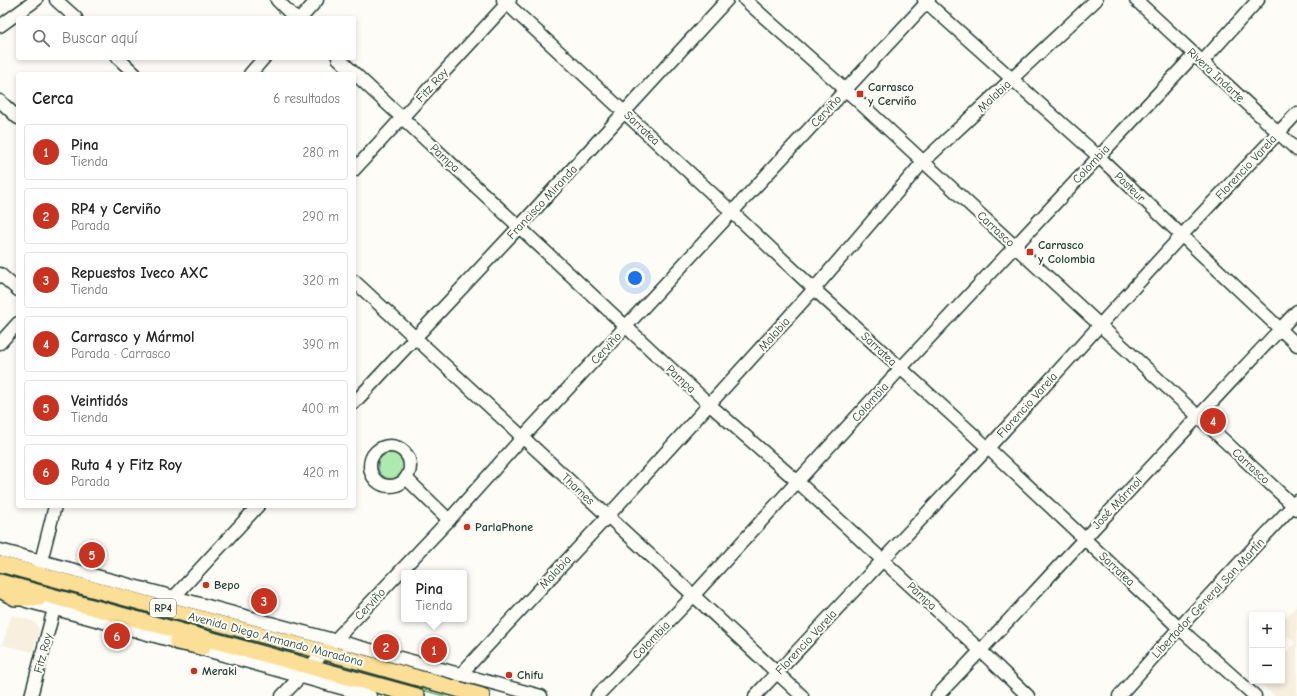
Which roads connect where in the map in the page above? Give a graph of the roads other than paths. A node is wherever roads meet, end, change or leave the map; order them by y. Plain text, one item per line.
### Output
1 (36, 0) edge
2 (56, 0) edge
3 (277, 0) edge
4 (317, 0) edge
5 (728, 0) edge
6 (745, 0) edge
7 (1096, 0) edge
8 (1136, 0) edge
9 (1258, 0) edge
10 (507, 1) edge
11 (926, 1) edge
12 (74, 16) edge
13 (293, 16) edge
14 (303, 16) edge
15 (0, 26) edge
16 (1198, 59) junction
17 (120, 60) edge
18 (262, 60) edge
19 (340, 60) edge
20 (133, 72) edge
21 (252, 72) edge
22 (353, 72) edge
23 (356, 75) edge
24 (1012, 79) junction
25 (846, 90) junction
26 (0, 101) edge
27 (625, 112) junction
28 (1297, 113) edge
29 (16, 116) edge
30 (402, 118) junction
31 (1278, 133) junction
32 (1297, 150) edge
33 (1098, 156) junction
34 (923, 162) junction
35 (356, 168) edge
36 (732, 212) junction
37 (519, 227) junction
38 (1181, 236) junction
39 (1014, 246) junction
40 (0, 274) edge
41 (356, 283) edge
42 (16, 288) edge
43 (814, 290) junction
44 (1297, 311) edge
45 (1100, 325) junction
46 (16, 326) edge
47 (625, 327) junction
48 (1280, 330) junction
49 (416, 338) junction
50 (0, 343) edge
51 (1297, 345) edge
52 (900, 369) junction
53 (356, 401) edge
54 (710, 405) junction
55 (1199, 417) junction
56 (523, 437) junction
57 (988, 448) junction
58 (406, 478) dead end
59 (798, 482) junction
60 (1296, 505) edge
61 (54, 508) edge
62 (253, 508) edge
63 (608, 516) junction
64 (449, 520) junction
65 (1084, 538) junction
66 (0, 550) edge
67 (883, 560) junction
68 (0, 564) edge
69 (39, 568) junction
70 (402, 570) edge
71 (401, 571) edge
72 (0, 582) edge
73 (0, 590) edge
74 (0, 594) edge
75 (693, 596) junction
76 (174, 597) junction
77 (15, 598) junction
78 (56, 604) junction
79 (1179, 628) junction
80 (177, 642) joint
81 (330, 646) junction
82 (981, 651) junction
83 (305, 672) junction
84 (777, 672) junction
85 (460, 675) junction
86 (355, 679) junction
87 (31, 696) edge
88 (282, 696) edge
89 (370, 696) edge
90 (380, 696) edge
91 (417, 696) edge
92 (482, 696) edge
93 (540, 696) edge
94 (597, 696) edge
95 (755, 696) edge
96 (802, 696) edge
97 (937, 696) edge
98 (1028, 696) edge
99 (1119, 696) edge
100 (1255, 696) edge

1 - 15 street
2 - 12 street
3 - 13 street
4 - 14 street
5 - 27 street, Francisco Miranda
6 - 25 street, Carrasco
7 - 24 street, Malabia
8 - 16 street, Rivera Indarte
9 - 16 street, Colombia
10 - 27 street, Sarratea
10 - 30 street, Fitz Roy
11 - 24 street, Pasteur
11 - 25 street, Cerviño
16 - 31 street, Rivera Indarte
16 - 33 street, Colombia
17 - 20 street
18 - 21 street
19 - 22 street, Pampa
23 - 30 street, Pampa
24 - 33 street, Pasteur
24 - 34 street, Malabia
25 - 34 street, Carrasco
25 - 36 street, Cerviño
26 - 29 street
27 - 36 street, Sarratea
27 - 37 street, Francisco Miranda
28 - 31 street, Florencio Varela
30 - 35 street, Fitz Roy
30 - 37 street, Pampa
31 - 32 street, Rivera Indarte
31 - 38 street, Florencio Varela
33 - 38 street, Pasteur
33 - 39 street, Colombia
34 - 39 street, Carrasco
34 - 43 street, Malabia
36 - 43 street, Sarratea
36 - 47 street, Cerviño
37 - 47 street, Pampa
37 - 49 street, Francisco Miranda
38 - 45 street, Florencio Varela
38 - 48 street, Pasteur
39 - 45 street, Carrasco
39 - 52 street, Colombia
40 - 42 street
41 - 49 street, Thames
43 - 52 street, Sarratea
43 - 54 street, Malabia
44 - 48 street, José Mármol
45 - 55 street, Carrasco
45 - 57 street, Florencio Varela
46 - 50 street
47 - 54 street, Pampa
47 - 56 street, Cerviño
48 - 51 street, Pasteur
48 - 55 street, José Mármol
49 - 53 street, Francisco Miranda
49 - 56 street, Thames
52 - 57 street, Sarratea
52 - 59 street, Colombia
54 - 59 street, Pampa
54 - 63 street, Malabia
55 - 60 street, Carrasco
55 - 65 street, José Mármol
56 - 63 street, Thames
56 - 64 street, Cerviño
57 - 65 street, Sarratea
57 - 67 street, Florencio Varela
58 - 64 street
59 - 67 street, Pampa
59 - 75 street, Colombia
60 - 79 street, Libertador General San Martín
61 - 69 street
62 - 76 street
63 - 75 street, Thames
63 - 85 street, Malabia
64 - 70 street, Cerviño
65 - 79 street, Sarratea
65 - 82 street, José Mármol
66 - 69 street, Avenida Diego Armando Maradona
67 - 82 street, Pampa
67 - 84 street, Florencio Varela
68 - 69 main road, Avenida Diego Armando Maradona / RP4
69 - 76 street, Avenida Diego Armando Maradona
69 - 81 main road, Avenida Diego Armando Maradona / RP4
71 - 81 street, Cerviño
72 - 78 main road, Avenida Diego Armando Maradona / RP4
73 - 77 main road
74 - 77 street
75 - 84 street, Thames
75 - 94 street, Colombia
76 - 81 street, Avenida Diego Armando Maradona
77 - 78 main road
78 - 80 street, Avenida Diego Armando Maradona
78 - 83 main road, Avenida Diego Armando Maradona / RP4
78 - 87 street, Fitz Roy
79 - 99 street, Libertador General San Martín
79 - 100 street, Sarratea
80 - 83 main road
81 - 83 street, Cerviño
81 - 85 street, Avenida Diego Armando Maradona
81 - 92 main road, Avenida Diego Armando Maradona / RP4
82 - 97 street, José Mármol
82 - 98 street, Pampa
83 - 86 main road, Avenida Diego Armando Maradona / RP4
83 - 88 street, Cerviño
83 - 89 street, Avenida Diego Armando Maradona
84 - 95 street, Florencio Varela
84 - 96 street, Thames
85 - 93 street, Avenida Diego Armando Maradona
86 - 90 main road
86 - 91 main road, Avenida Diego Armando Maradona / RP4

